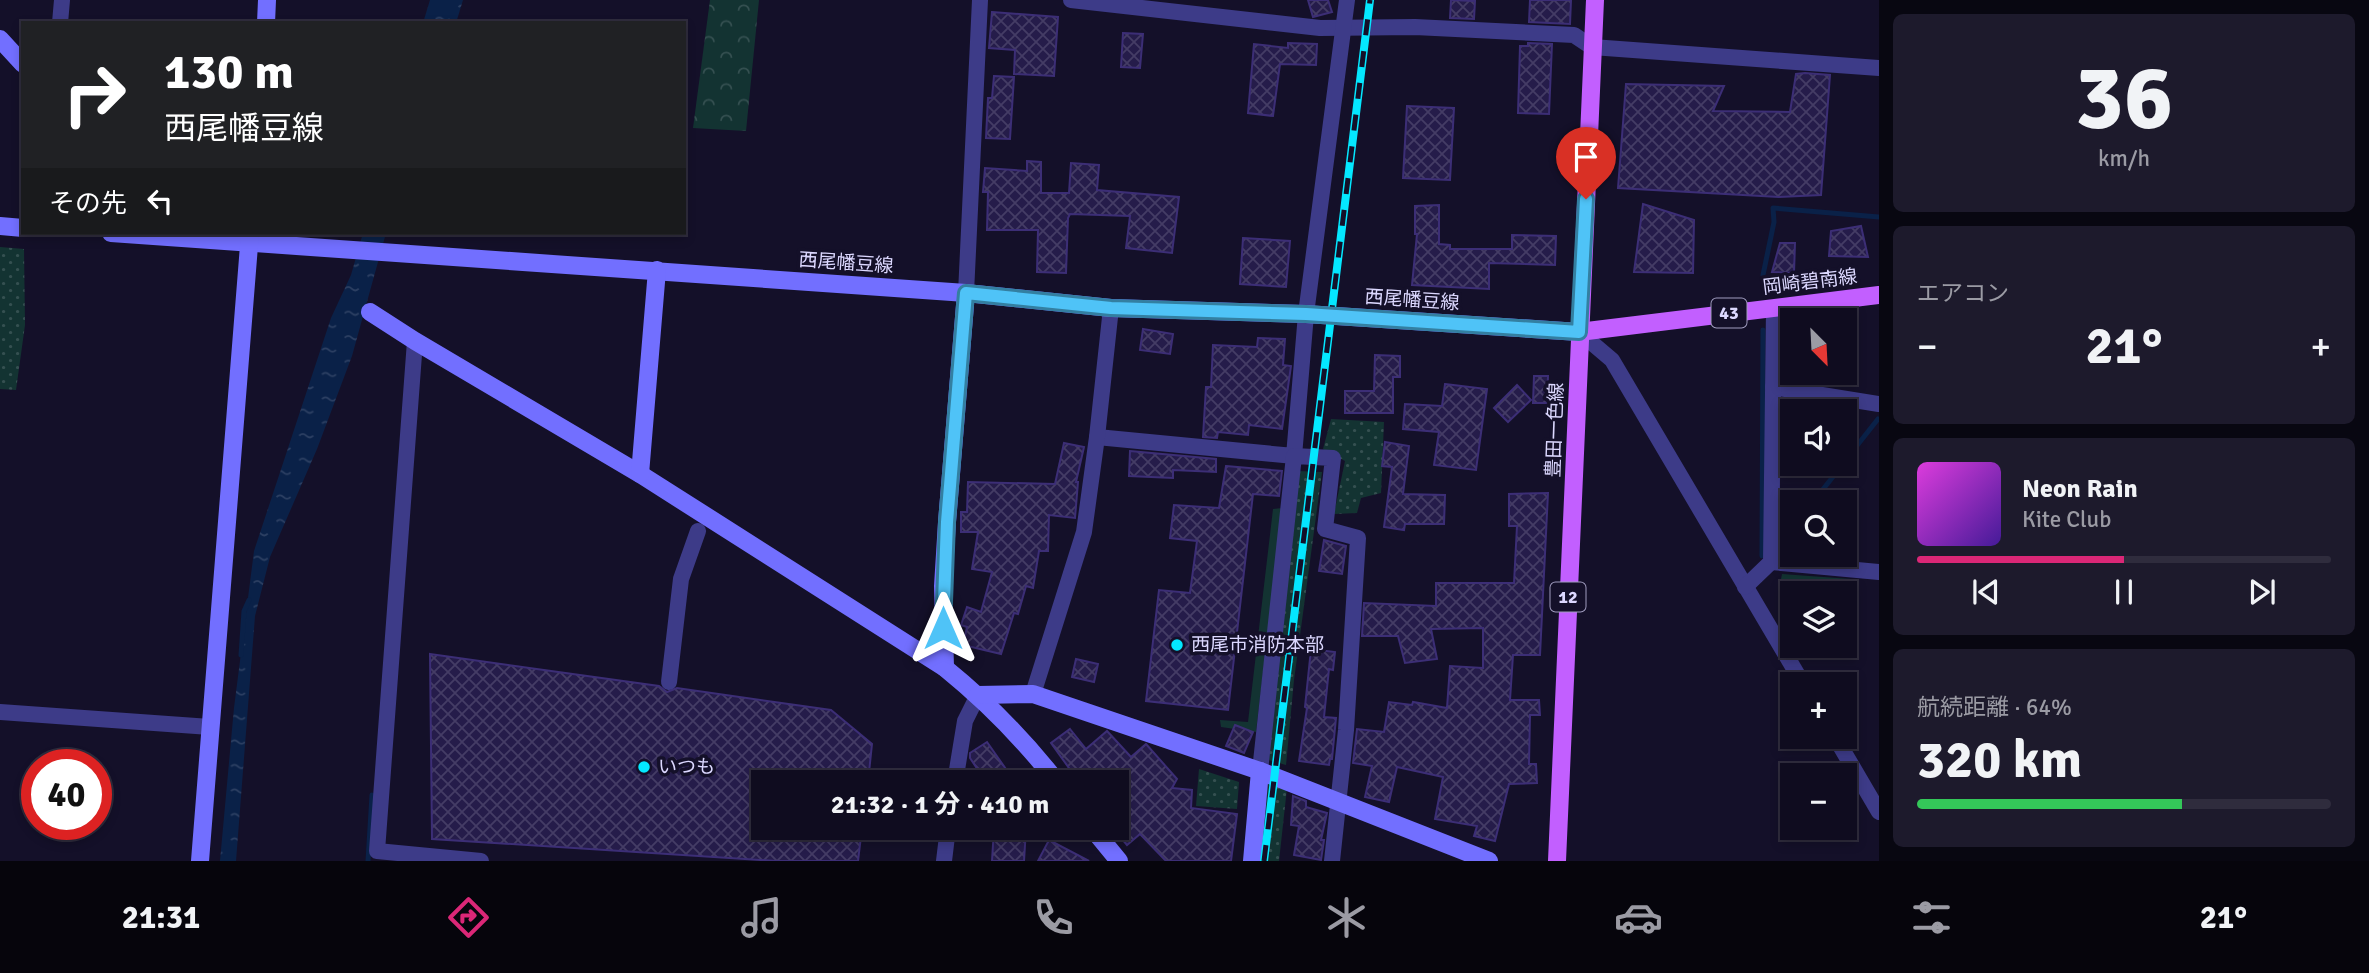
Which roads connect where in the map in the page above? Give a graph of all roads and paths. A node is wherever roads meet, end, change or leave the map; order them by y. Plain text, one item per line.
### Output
1 (62, 0) edge
2 (267, 0) edge
3 (980, 0) edge
4 (1071, 0) edge
5 (1347, 0) edge
6 (1595, 0) edge
7 (60, 21) edge
8 (266, 21) edge
9 (1343, 29) junction
10 (0, 39) edge
11 (1592, 47) junction
12 (21, 62) edge
13 (1879, 68) edge
14 (0, 226) edge
15 (21, 228) edge
16 (180, 235) edge
17 (249, 237) edge
18 (657, 270) junction
19 (966, 293) junction
20 (1879, 295) edge
21 (1111, 308) junction
22 (1774, 308) junction
23 (370, 312) dead end
24 (1306, 314) junction
25 (1579, 332) junction
26 (415, 341) junction
27 (1773, 387) junction
28 (1879, 404) edge
29 (1097, 437) junction
30 (1294, 456) junction
31 (640, 474) junction
32 (698, 531) dead end
33 (1771, 562) junction
34 (1879, 572) edge
35 (1745, 587) junction
36 (945, 668) junction
37 (1796, 672) edge
38 (669, 682) dead end
39 (1034, 694) junction
40 (978, 695) junction
41 (0, 712) edge
42 (210, 727) junction
43 (1842, 749) edge
44 (957, 770) edge
45 (1047, 770) edge
46 (1260, 771) junction
47 (1339, 804) junction
48 (1879, 810) edge
49 (947, 840) edge
50 (1102, 840) edge
51 (200, 861) edge
52 (481, 861) edge
53 (944, 861) edge
54 (1119, 861) edge
55 (1252, 861) edge
56 (1332, 861) edge
57 (1489, 861) edge
58 (1557, 861) edge

1 - 7 street
2 - 8 street
3 - 19 street
4 - 9 street
5 - 9 street
6 - 11 main road, 豊田一色線 / 12
9 - 11 street
9 - 24 street
10 - 12 street
11 - 13 street
11 - 25 main road, 豊田一色線 / 12
14 - 15 street
16 - 17 street, 西尾幡豆線
17 - 18 street, 西尾幡豆線
17 - 42 street
18 - 19 street, 西尾幡豆線
18 - 31 street
19 - 21 street, 西尾幡豆線
19 - 36 street
20 - 22 main road, 岡崎碧南線 / 43
21 - 24 street, 西尾幡豆線
21 - 29 street
22 - 25 main road, 岡崎碧南線 / 43
22 - 27 street
23 - 26 street
24 - 25 street, 西尾幡豆線
24 - 30 street
25 - 35 street
25 - 58 main road, 豊田一色線 / 12
26 - 31 street
26 - 52 street
27 - 28 street
27 - 33 street
29 - 30 street
29 - 39 street
30 - 46 street
30 - 47 street
31 - 36 street
32 - 38 street
33 - 34 street
33 - 35 street
35 - 37 street
36 - 40 street
39 - 40 street
39 - 46 street
40 - 44 street
40 - 45 street
41 - 42 street
42 - 51 street
43 - 48 street
46 - 47 street
46 - 55 street
47 - 56 street
47 - 57 street
49 - 53 street
50 - 54 street

